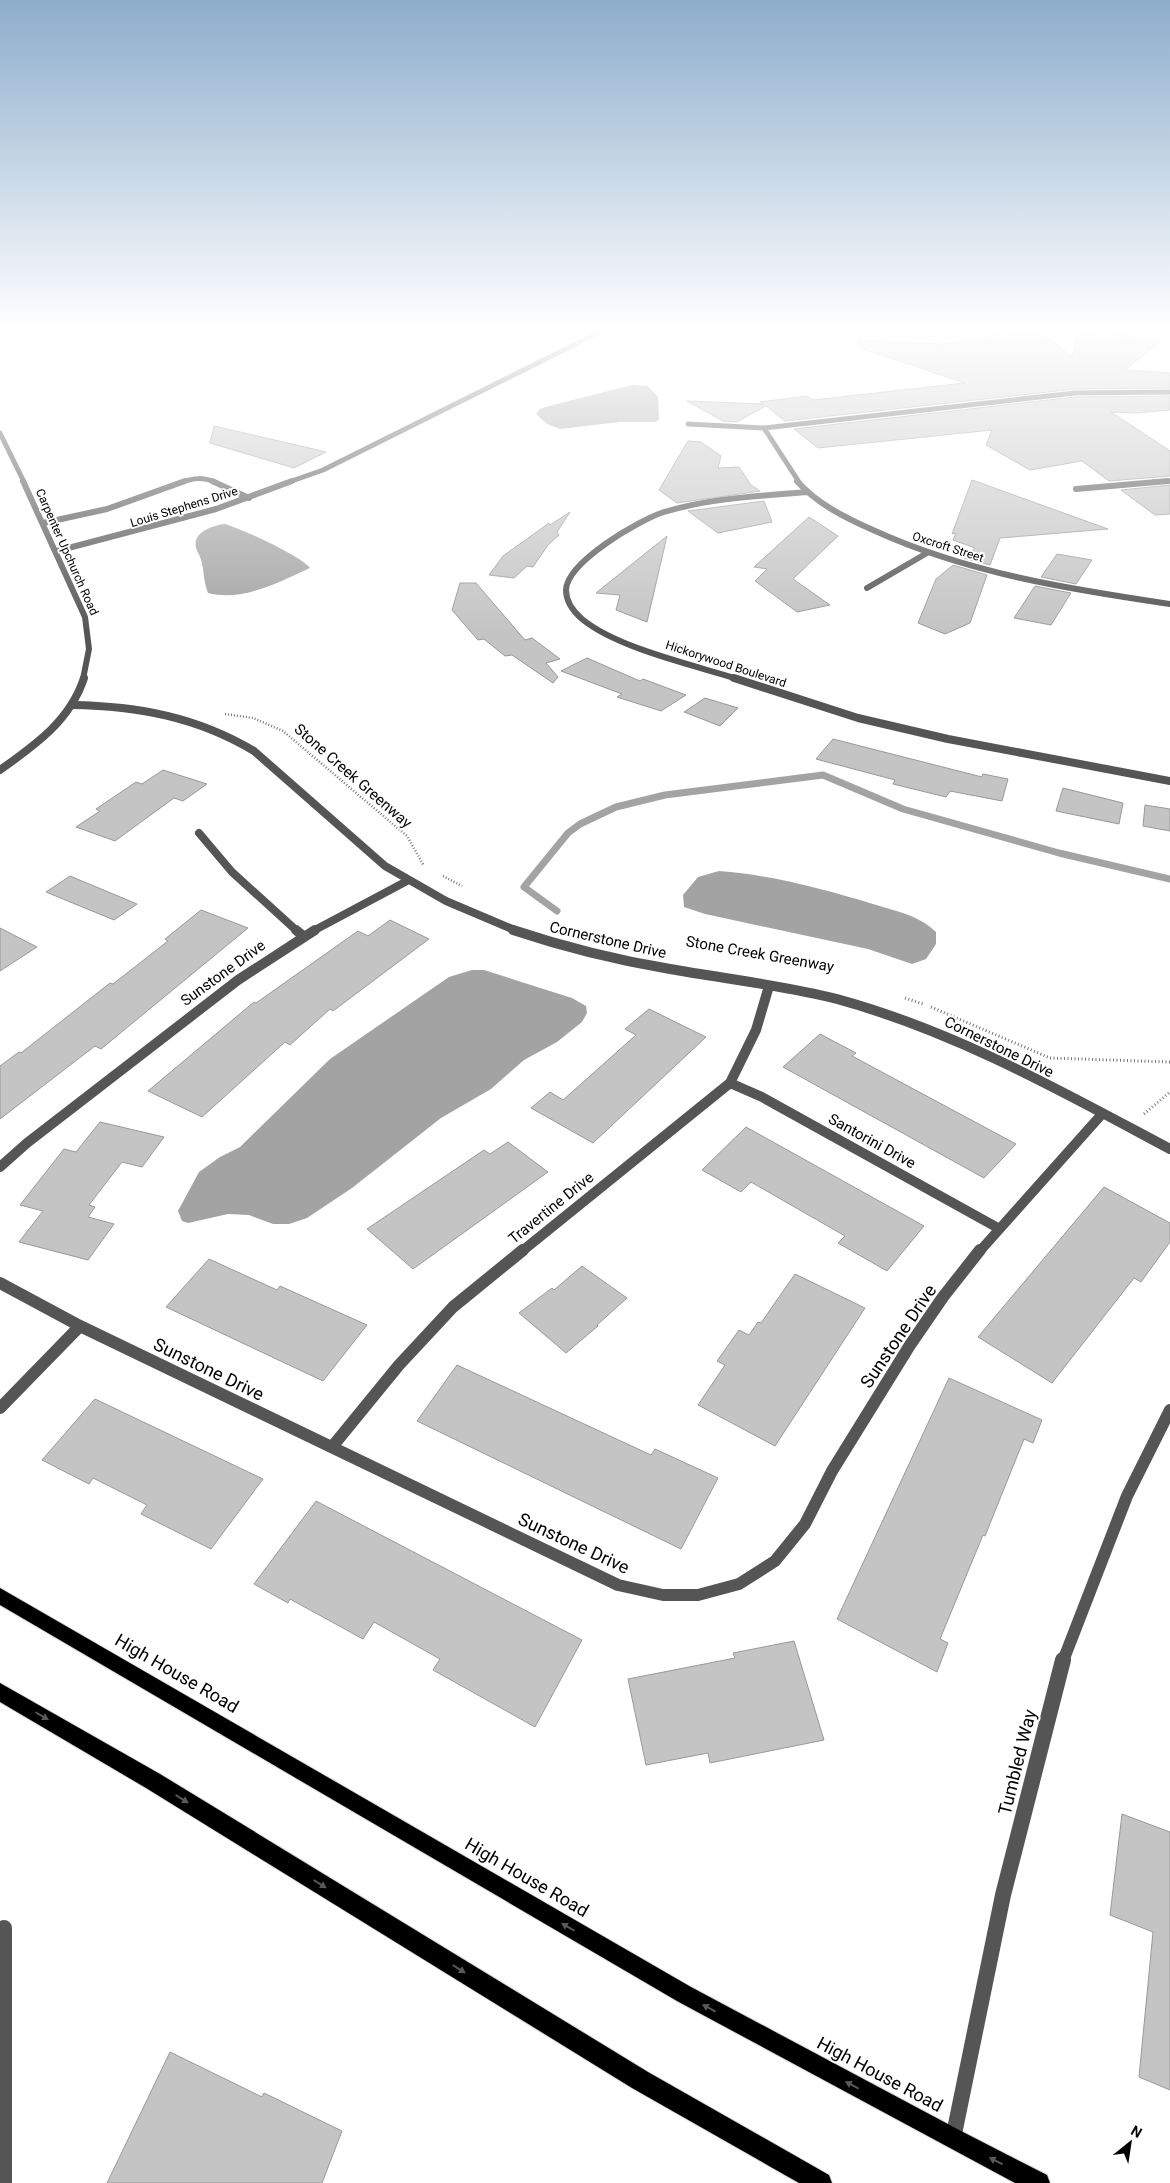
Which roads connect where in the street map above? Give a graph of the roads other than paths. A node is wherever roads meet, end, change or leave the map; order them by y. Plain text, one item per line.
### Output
1 (407, 429) edge
2 (764, 429) edge
3 (0, 433) edge
4 (1170, 481) edge
5 (1076, 489) dead end
6 (807, 492) junction
7 (249, 498) junction
8 (43, 523) junction
9 (57, 551) junction
10 (927, 553) junction
11 (867, 588) dead end
12 (1170, 604) edge
13 (72, 705) junction
14 (0, 770) edge
15 (1170, 781) edge
16 (199, 833) dead end
17 (407, 881) junction
18 (303, 936) junction
19 (769, 986) junction
20 (730, 1083) junction
21 (1102, 1114) junction
22 (1170, 1149) edge
23 (0, 1166) edge
24 (998, 1228) junction
25 (0, 1284) edge
26 (80, 1326) junction
27 (0, 1408) edge
28 (1170, 1410) edge
29 (332, 1447) junction
30 (0, 1596) edge
31 (0, 1692) edge
32 (4, 1928) dead end
33 (953, 2139) junction
34 (4, 2183) edge
35 (821, 2183) edge
36 (1039, 2183) edge

1 - 7 street, Louis Stephens Drive
2 - 6 street, Oxcroft Street
3 - 8 street, Carpenter Upchurch Road
4 - 5 street
6 - 10 street, Oxcroft Street
6 - 15 street, Hickorywood Boulevard
7 - 8 street
7 - 9 street, Louis Stephens Drive
8 - 9 street, Carpenter Upchurch Road
9 - 13 street, Carpenter Upchurch Road
10 - 11 street
10 - 12 street, Oxcroft Street
13 - 14 street, Carpenter Upchurch Road
13 - 17 street, Cornerstone Drive
16 - 18 street
17 - 18 street, Sunstone Drive
17 - 19 street, Cornerstone Drive
18 - 23 street, Sunstone Drive
19 - 20 street, Travertine Drive
19 - 21 street, Cornerstone Drive
20 - 24 street, Santorini Drive
20 - 29 street, Travertine Drive
21 - 22 street, Cornerstone Drive
21 - 24 street, Sunstone Drive
24 - 29 street, Sunstone Drive
25 - 26 street, Sunstone Drive
26 - 27 street
26 - 29 street, Sunstone Drive
28 - 33 street, Tumbled Way
33 -> 30 main road, High House Road
31 -> 35 main road
32 - 34 street
36 -> 33 main road, High House Road

